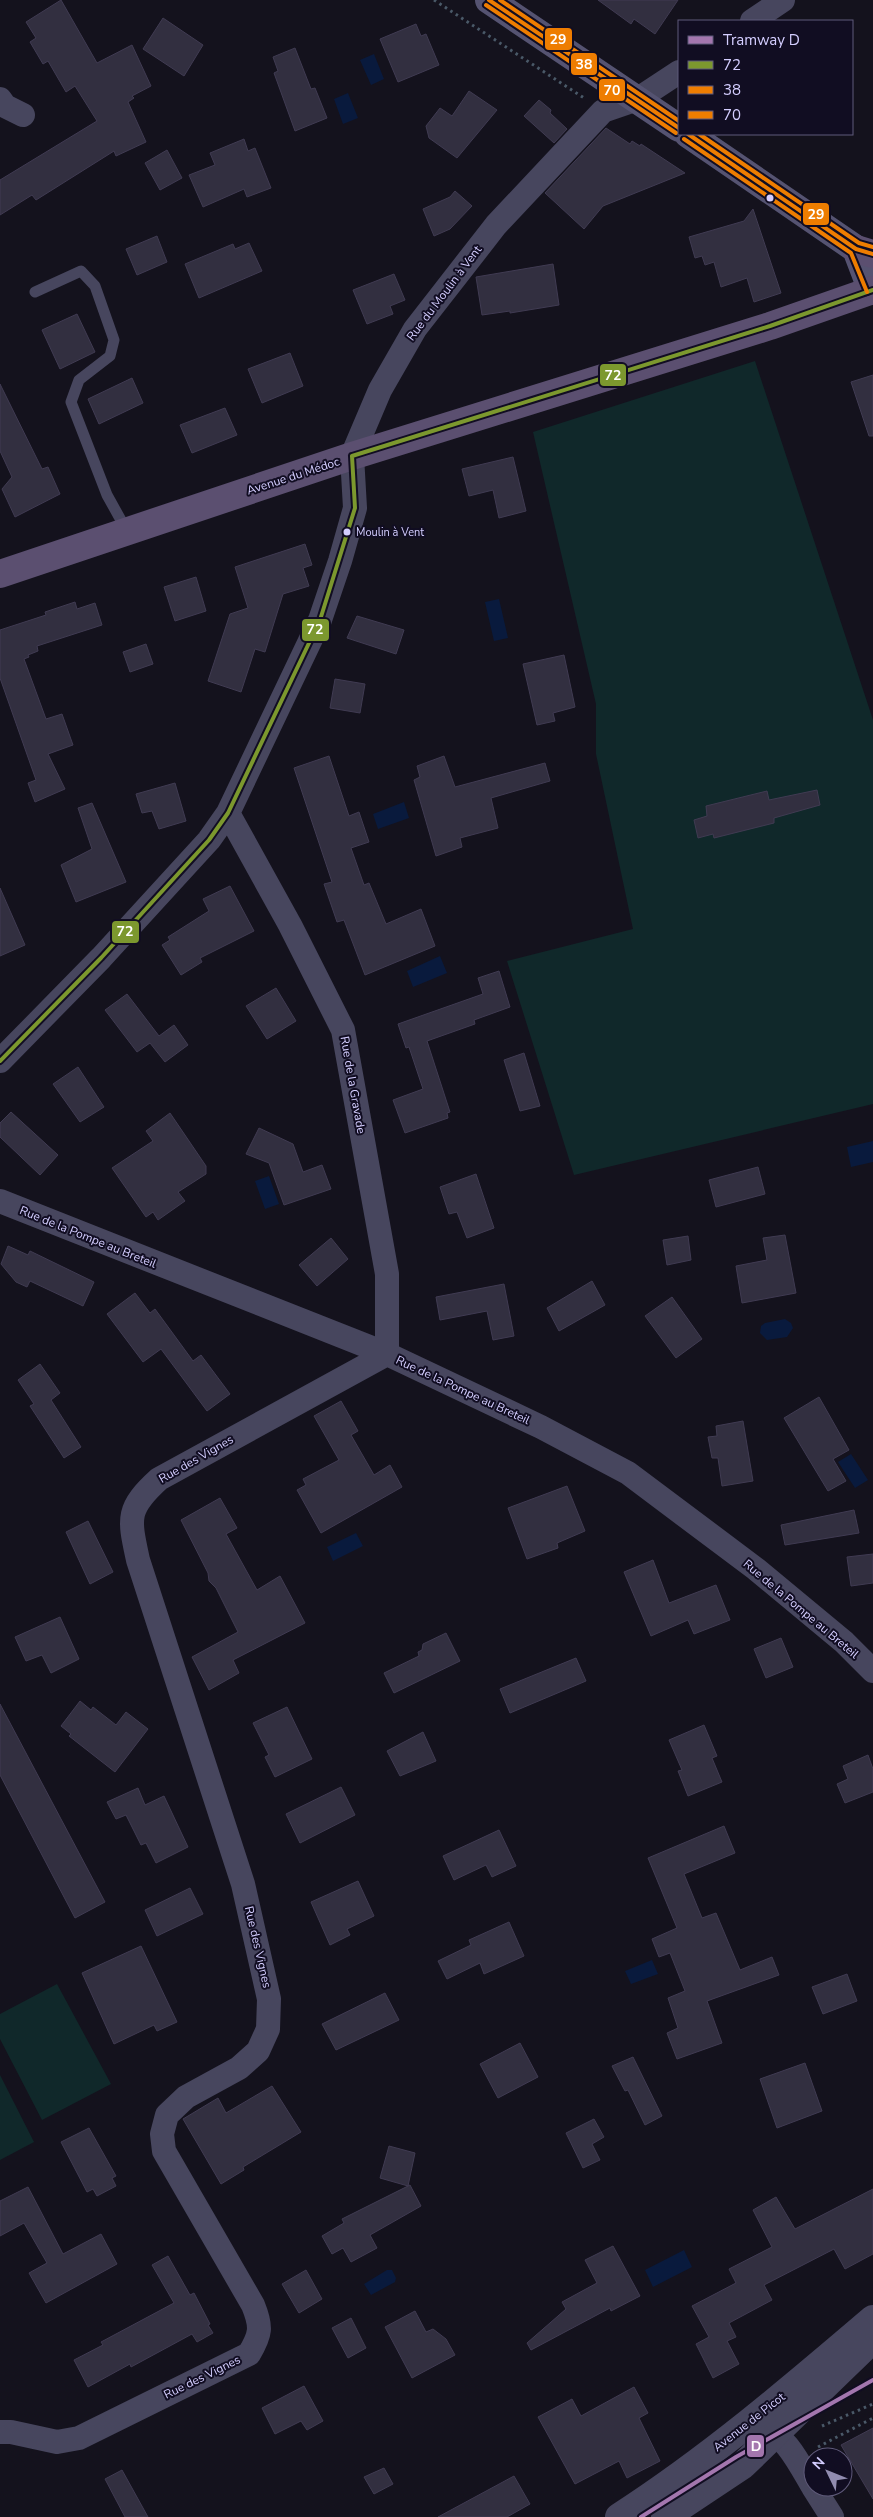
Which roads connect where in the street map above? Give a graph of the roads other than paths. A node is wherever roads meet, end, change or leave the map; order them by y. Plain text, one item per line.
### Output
1 (489, 0) edge
2 (783, 0) edge
3 (753, 20) edge
4 (678, 73) edge
5 (0, 99) edge
6 (638, 99) junction
7 (23, 114) dead end
8 (678, 127) edge
9 (690, 135) edge
10 (865, 252) edge
11 (872, 291) edge
12 (35, 292) dead end
13 (352, 456) junction
14 (127, 531) junction
15 (0, 574) edge
16 (228, 814) junction
17 (0, 1061) edge
18 (0, 1201) edge
19 (387, 1354) junction
20 (873, 1671) edge
21 (873, 2319) edge
22 (873, 2339) edge
23 (745, 2425) junction
24 (0, 2432) edge
25 (776, 2434) junction
26 (803, 2470) edge
27 (819, 2497) edge
28 (619, 2517) edge
29 (665, 2517) edge
30 (832, 2517) edge

1 - 6 main road
2 - 3 street
4 - 6 street, Rue du Moulin à Vent
5 - 7 street
6 - 8 main road
6 - 13 street, Rue du Moulin à Vent
9 - 10 main road
10 - 11 main road
11 - 13 main road, Avenue du Médoc
12 - 14 lane
13 - 14 main road, Avenue du Médoc
13 - 16 street, Rue du Moulin à Vent
14 - 15 main road, Avenue du Médoc
16 - 17 street, Rue du Moulin à Vent
16 - 19 street, Rue de la Gravade
18 - 19 street, Rue de la Pompe au Breteil
19 - 20 street, Rue de la Pompe au Breteil
19 - 24 street, Rue des Vignes
21 - 23 street, Avenue de Picot
22 - 25 street, Avenue de Picot
23 - 25 street
23 - 28 street, Avenue de Picot
25 - 26 street
25 - 29 street, Avenue de Picot
27 - 30 street

